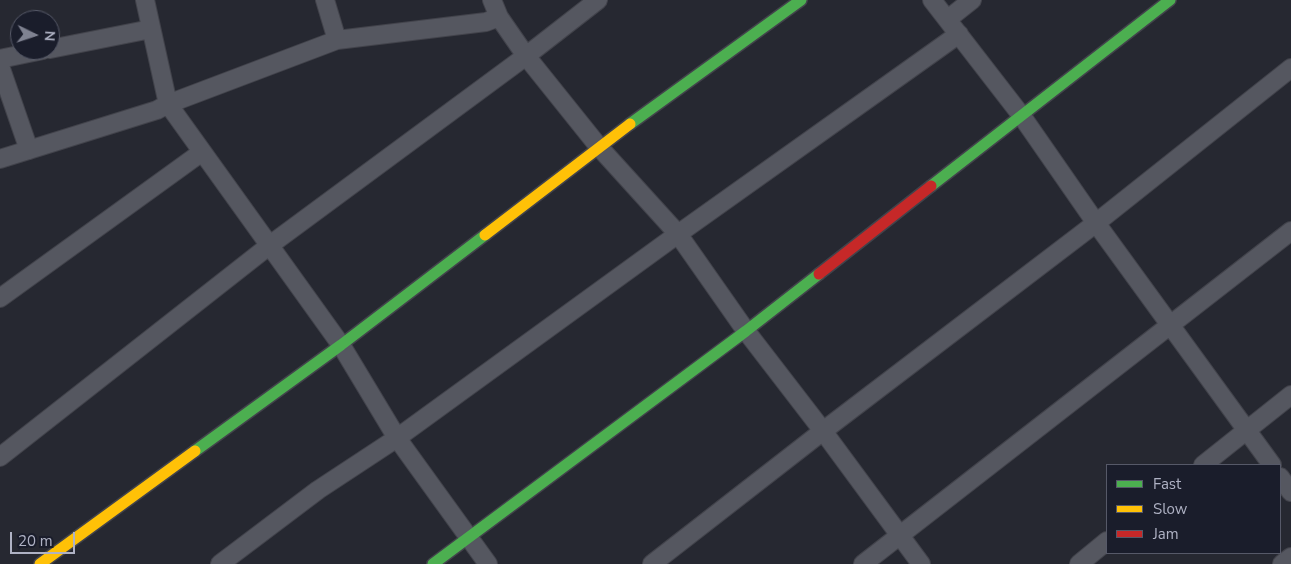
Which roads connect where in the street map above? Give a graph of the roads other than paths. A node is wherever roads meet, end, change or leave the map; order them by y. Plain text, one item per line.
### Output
1 (145, 0) edge
2 (325, 0) edge
3 (492, 0) edge
4 (598, 0) edge
5 (801, 0) edge
6 (932, 0) edge
7 (972, 0) edge
8 (1170, 0) edge
9 (499, 18) junction
10 (948, 19) junction
11 (151, 28) junction
12 (959, 34) junction
13 (337, 40) junction
14 (60, 47) edge
15 (526, 56) junction
16 (0, 66) edge
17 (1291, 68) edge
18 (168, 104) junction
19 (1021, 115) junction
20 (599, 147) junction
21 (29, 150) junction
22 (202, 152) junction
23 (0, 159) edge
24 (1096, 223) junction
25 (1291, 231) edge
26 (678, 234) junction
27 (270, 245) junction
28 (0, 298) edge
29 (1170, 326) junction
30 (746, 331) junction
31 (341, 345) junction
32 (1291, 394) edge
33 (823, 430) junction
34 (1246, 430) junction
35 (397, 438) junction
36 (0, 457) edge
37 (1204, 464) edge
38 (1271, 464) edge
39 (1281, 478) edge
40 (1291, 492) edge
41 (900, 535) junction
42 (469, 538) junction
43 (1106, 542) edge
44 (1291, 557) edge
45 (40, 564) edge
46 (220, 564) edge
47 (433, 564) edge
48 (488, 564) edge
49 (652, 564) edge
50 (863, 564) edge
51 (921, 564) edge
52 (1079, 564) edge
53 (1282, 564) edge

1 - 11 street
2 - 13 street
3 - 9 street
4 - 15 street
5 - 20 street
6 - 10 street
7 - 10 street
8 - 19 street
9 - 13 street
9 - 15 street
10 - 12 street
11 - 14 street
11 - 18 street
12 - 19 street
12 - 26 street
13 - 18 street
15 - 20 street
15 - 27 street
16 - 21 street
17 - 24 street
18 - 21 street
18 - 22 street
19 - 24 street
19 - 30 street
20 - 26 street
20 - 31 street
21 - 23 street
22 - 27 street
22 - 28 street
24 - 29 street
24 - 33 street
25 - 29 street
26 - 30 street
26 - 35 street
27 - 31 street
27 - 36 street
29 - 34 street
29 - 41 street
30 - 33 street
30 - 42 street
31 - 35 street
31 - 45 street
32 - 34 street
33 - 41 street
33 - 49 street
34 - 37 street
34 - 38 street
35 - 42 street
35 - 46 street
39 - 40 street
41 - 50 street
41 - 51 street
42 - 47 street
42 - 48 street
43 - 52 street
44 - 53 street

